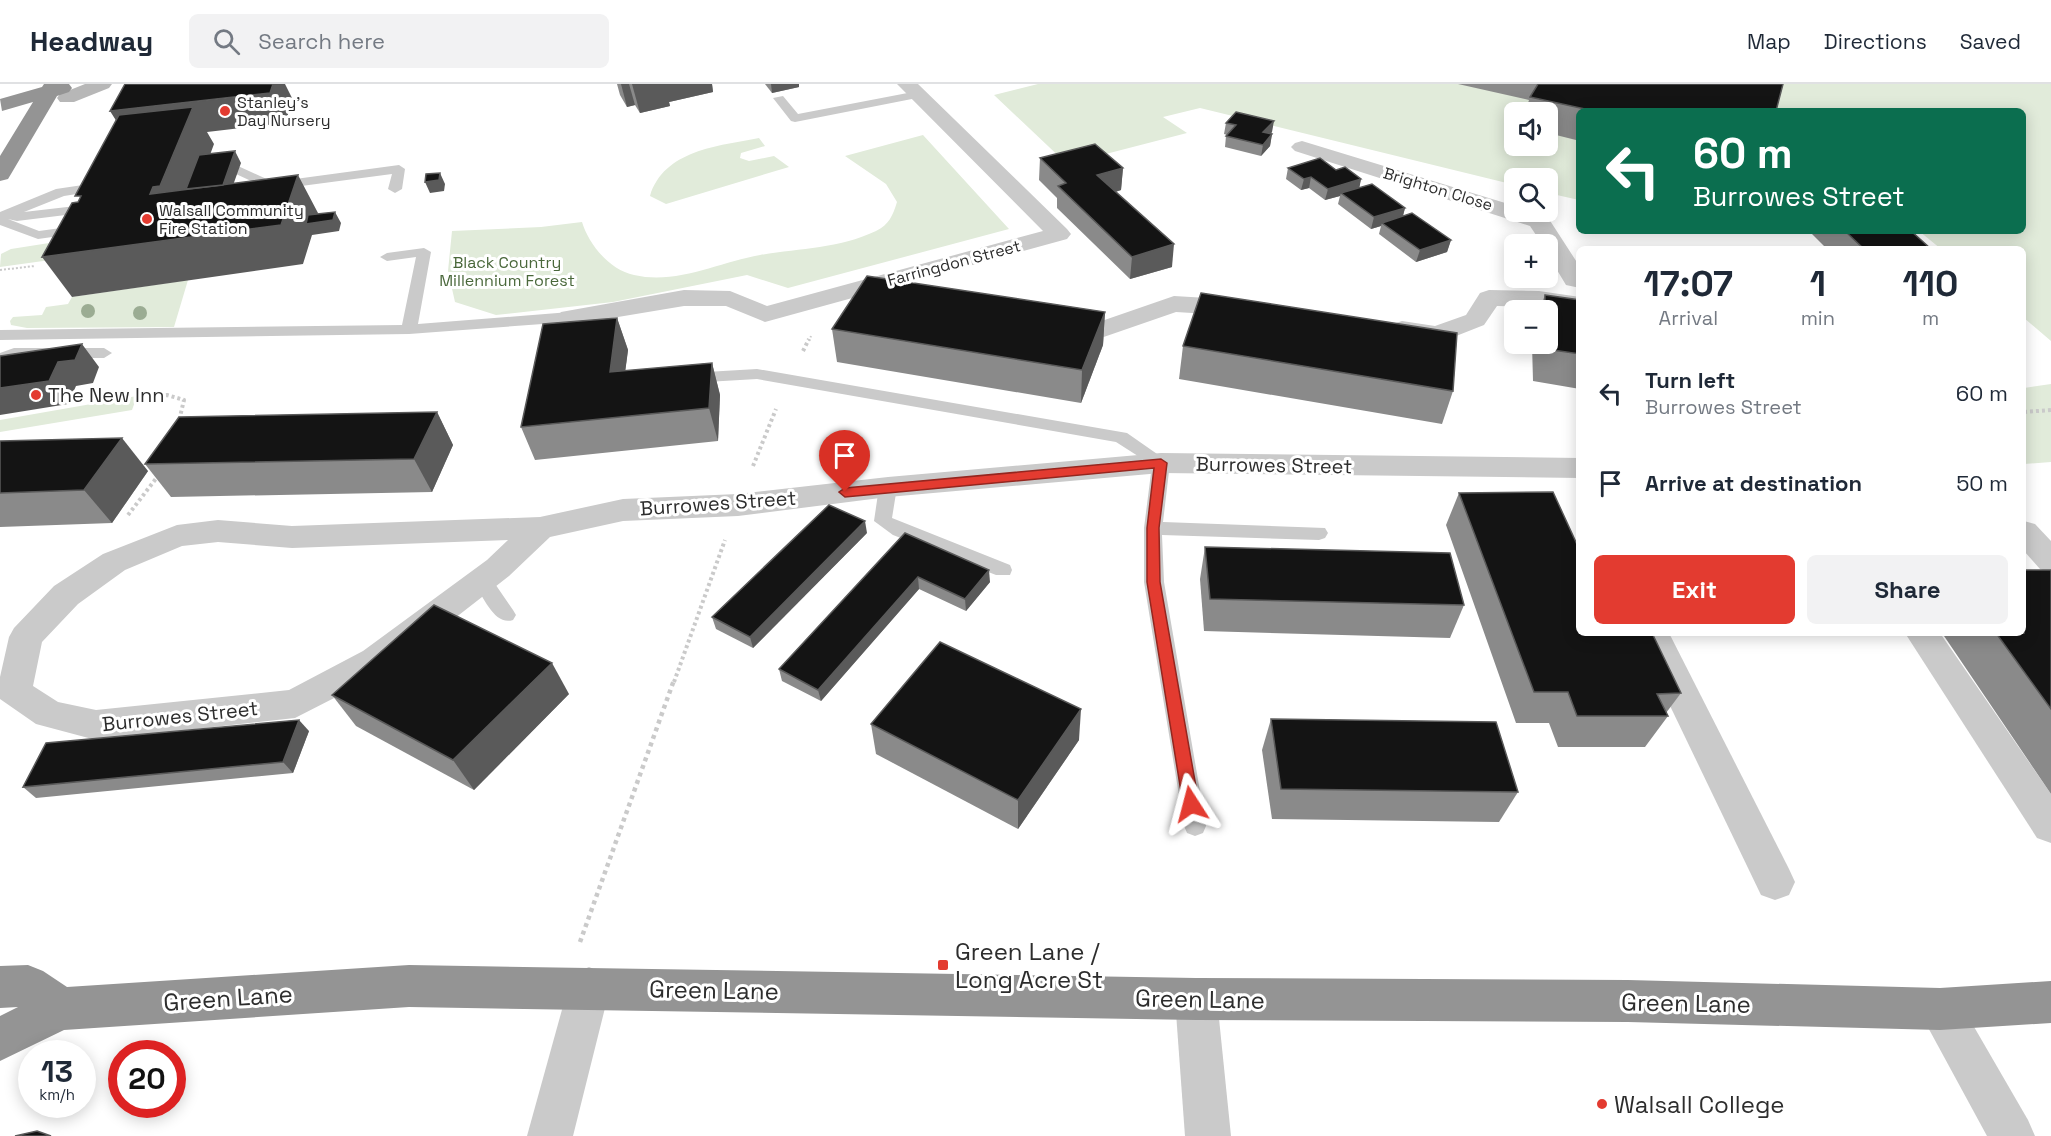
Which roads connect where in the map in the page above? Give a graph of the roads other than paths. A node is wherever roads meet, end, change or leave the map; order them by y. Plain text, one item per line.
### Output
1 (14, 84) edge
2 (102, 84) edge
3 (65, 89) edge
4 (913, 90) edge
5 (778, 98) dead end
6 (1, 107) edge
7 (1302, 147) dead end
8 (0, 174) edge
9 (205, 180) edge
10 (272, 186) junction
11 (395, 189) dead end
12 (250, 193) edge
13 (105, 207) junction
14 (0, 219) edge
15 (387, 257) dead end
16 (1576, 280) edge
17 (868, 286) junction
18 (911, 300) edge
19 (1576, 304) edge
20 (1263, 310) edge
21 (570, 317) joint
22 (1039, 324) edge
23 (1382, 326) edge
24 (409, 330) junction
25 (0, 335) edge
26 (104, 353) dead end
27 (0, 358) edge
28 (678, 379) edge
29 (1161, 463) junction
30 (1576, 471) edge
31 (888, 488) junction
32 (540, 528) junction
33 (1153, 528) junction
34 (1319, 533) dead end
35 (2026, 534) edge
36 (2051, 561) edge
37 (1003, 570) dead end
38 (482, 580) junction
39 (506, 615) dead end
40 (1653, 636) edge
41 (1924, 636) edge
42 (1195, 826) dead end
43 (2051, 826) edge
44 (1775, 882) dead end
45 (0, 987) edge
46 (577, 988) junction
47 (1196, 999) junction
48 (2051, 1002) edge
49 (61, 1009) junction
50 (1940, 1009) junction
51 (0, 1039) edge
52 (550, 1136) edge
53 (1208, 1136) edge
54 (2012, 1136) edge

1 - 6 highway
2 - 3 street
3 - 6 highway
3 - 8 highway
4 - 5 lane
4 - 17 street, Farringdon Street
7 - 16 street, Brighton Close
9 - 10 lane
10 - 11 lane
10 - 12 lane
13 - 14 lane
13 - 14 lane
13 - 14 lane
15 - 24 lane
17 - 18 street
17 - 21 street, Farringdon Street
19 - 23 street
20 - 22 street
21 - 24 lane
24 - 25 lane
26 - 27 lane
28 - 29 lane
29 - 30 street, Burrowes Street
29 - 31 street, Burrowes Street
29 - 33 lane
31 - 32 street, Burrowes Street
31 - 37 lane
32 - 38 street, Burrowes Street
32 - 38 street, Burrowes Street
33 - 34 lane
33 - 42 lane
35 - 36 street
38 - 39 lane
40 - 44 street
41 - 43 street
45 - 49 highway
46 - 47 highway, Green Lane
46 - 49 highway, Green Lane
46 - 52 street
47 - 50 highway, Green Lane
47 - 53 street
48 - 50 highway, Green Lane
49 - 51 highway, Green Lane
50 - 54 street

